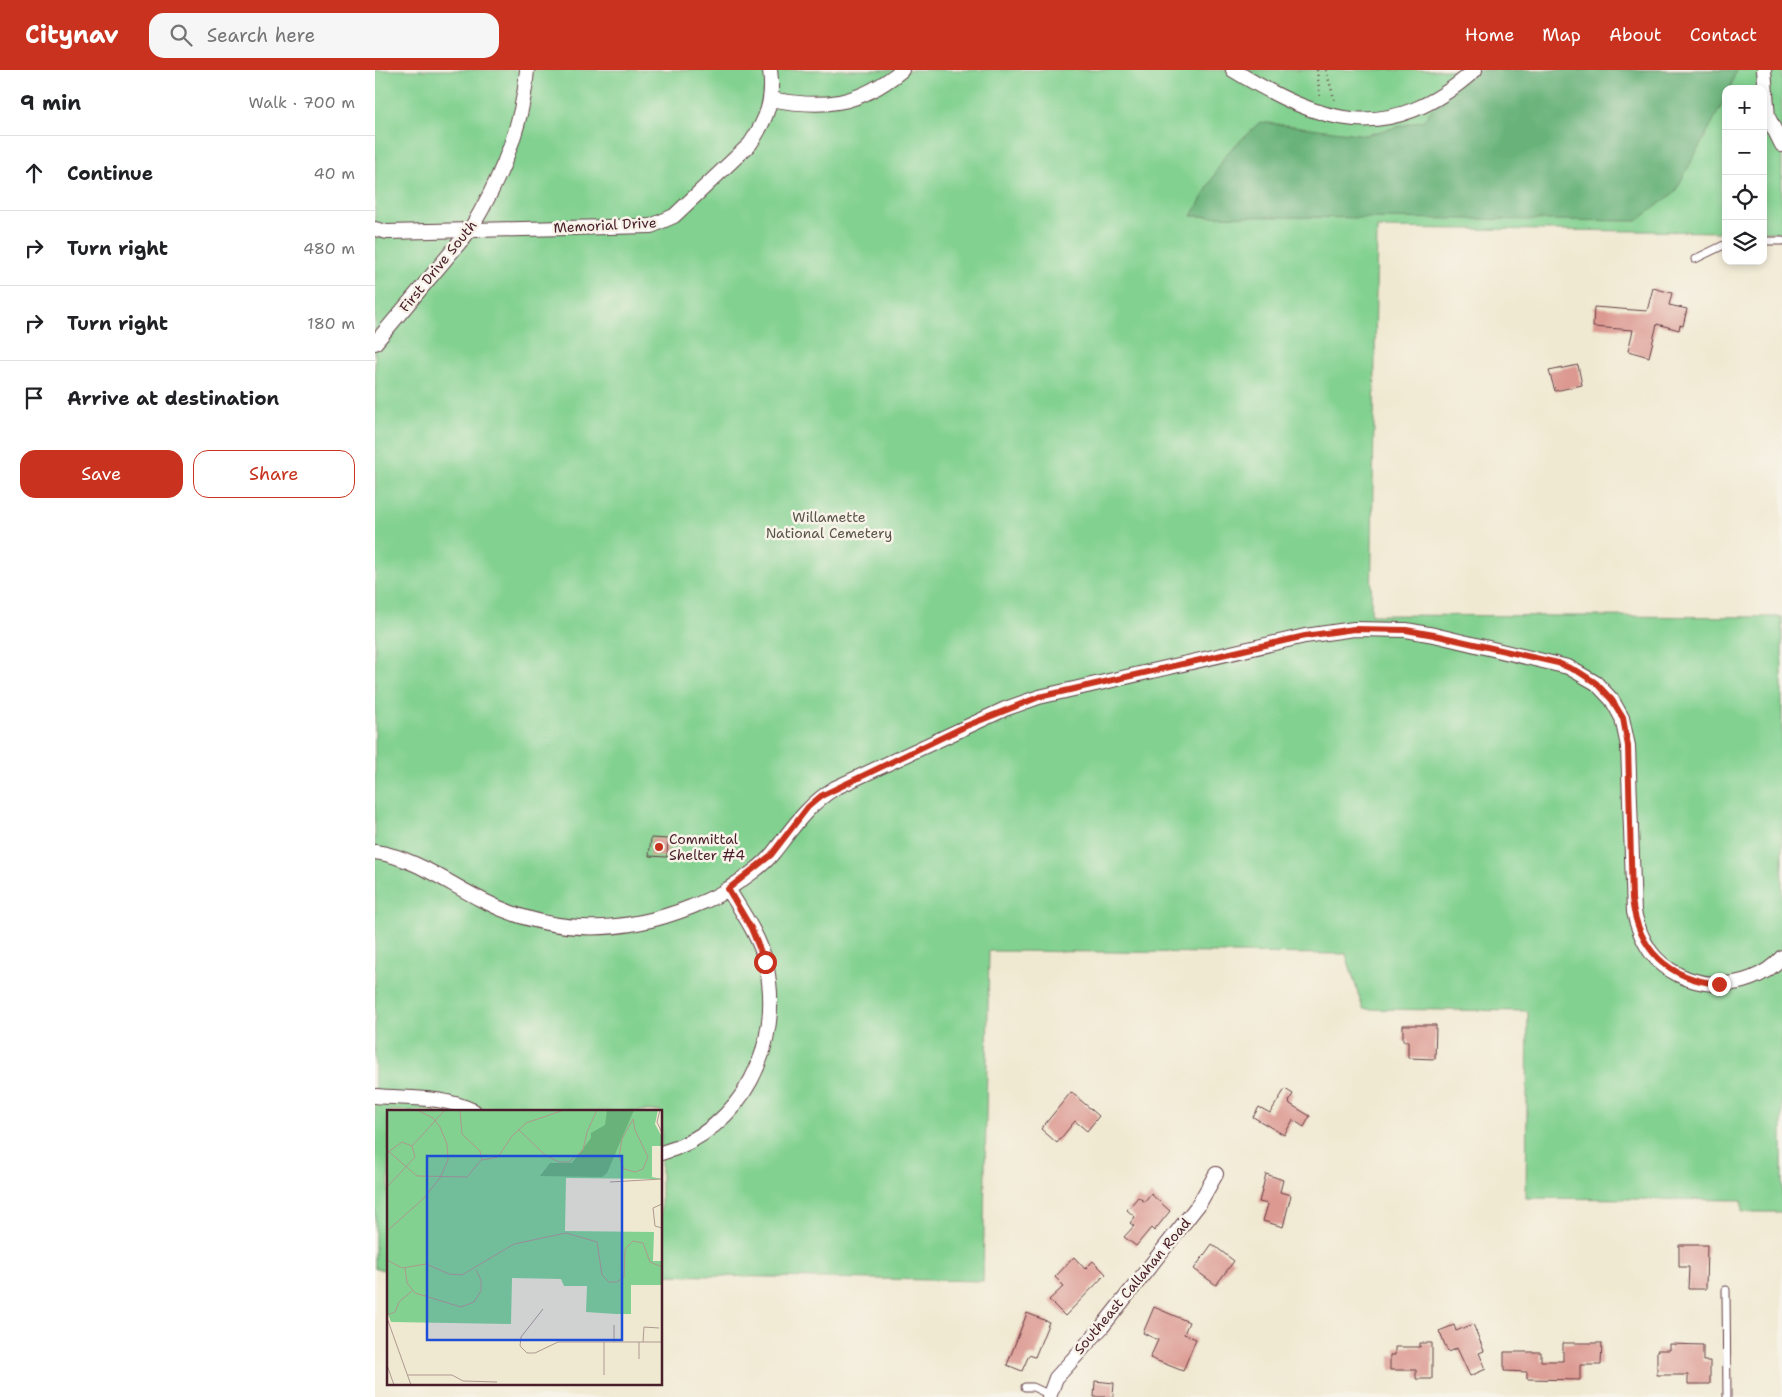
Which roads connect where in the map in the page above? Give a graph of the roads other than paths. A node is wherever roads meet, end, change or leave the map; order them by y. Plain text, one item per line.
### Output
1 (527, 70) edge
2 (770, 70) edge
3 (902, 70) edge
4 (1233, 70) edge
5 (1475, 70) edge
6 (1764, 70) edge
7 (769, 99) junction
8 (1782, 145) edge
9 (375, 229) edge
10 (470, 230) junction
11 (1767, 241) edge
12 (1782, 241) edge
13 (1722, 246) edge
14 (1695, 259) dead end
15 (375, 343) edge
16 (375, 852) edge
17 (728, 889) junction
18 (1782, 958) edge
19 (375, 1096) edge
20 (471, 1110) edge
21 (663, 1152) edge
22 (1216, 1174) dead end
23 (1726, 1290) dead end
24 (1025, 1387) dead end
25 (1050, 1396) edge
26 (1727, 1397) edge

1 - 10 street, First Drive South
2 - 7 street, Memorial Drive
3 - 7 street
4 - 5 street
6 - 8 street
7 - 10 street, Memorial Drive
9 - 10 street, Memorial Drive
10 - 15 street, First Drive South
11 - 12 lane
13 - 14 lane
16 - 17 street
17 - 18 street
17 - 21 street
19 - 20 street
22 - 25 street, Southeast Callahan Road
23 - 26 lane
24 - 25 lane

